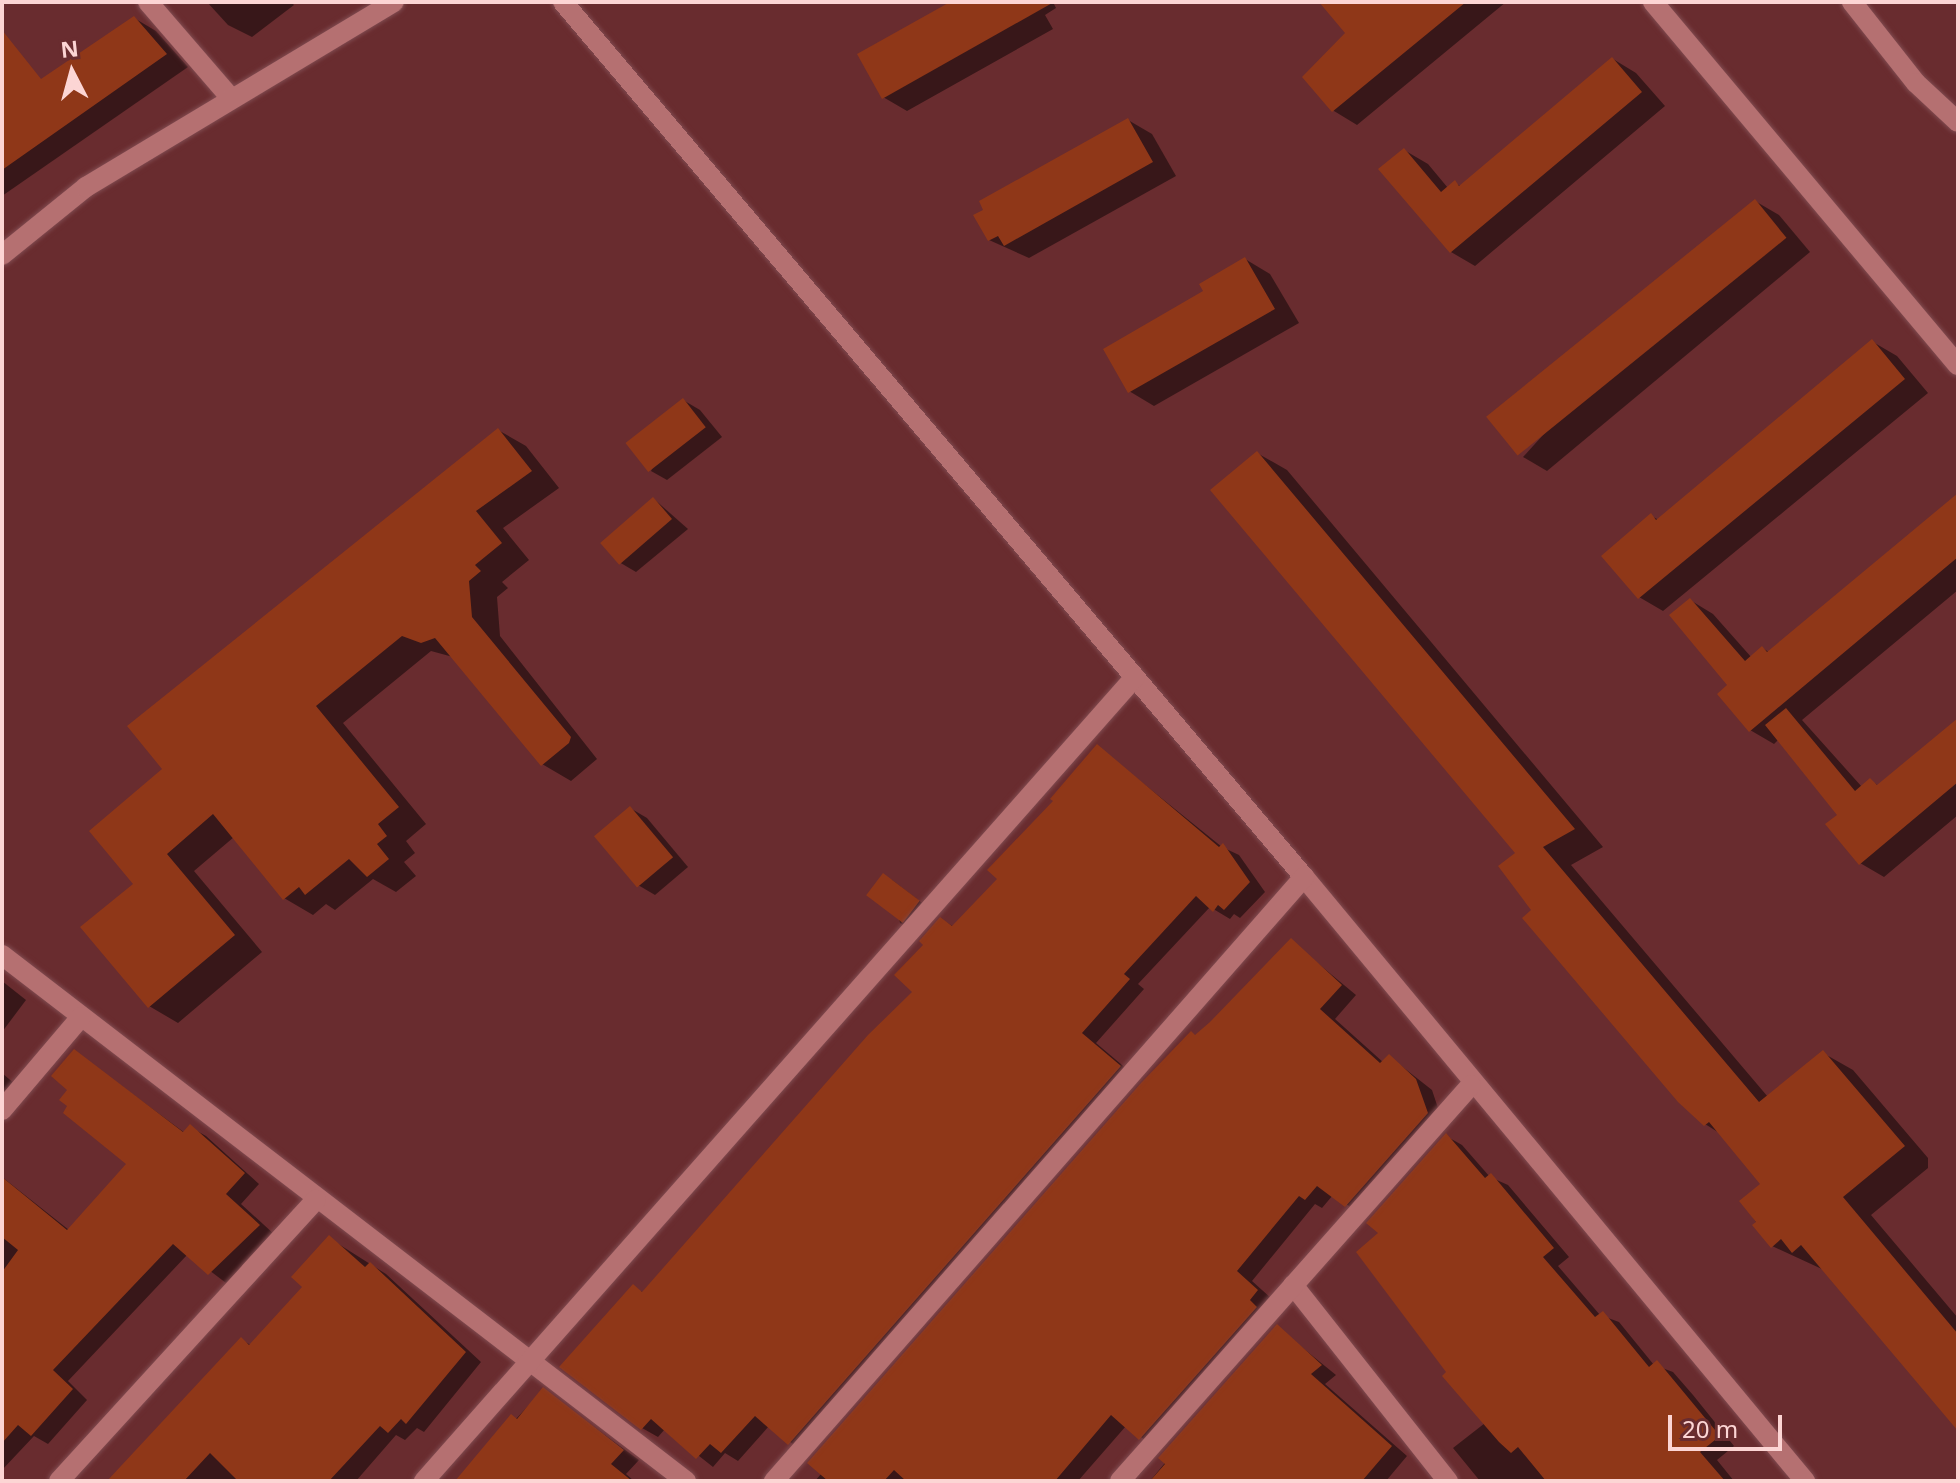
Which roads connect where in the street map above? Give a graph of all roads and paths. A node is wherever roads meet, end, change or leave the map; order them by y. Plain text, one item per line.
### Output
1 (148, 2) edge
2 (394, 2) edge
3 (563, 2) edge
4 (1653, 2) edge
5 (1852, 2) edge
6 (230, 97) junction
7 (1958, 122) edge
8 (2, 255) edge
9 (1958, 365) edge
10 (1135, 677) junction
11 (1304, 877) junction
12 (2, 955) edge
13 (81, 1017) junction
14 (1471, 1085) junction
15 (2, 1110) edge
16 (316, 1200) junction
17 (1293, 1285) junction
18 (534, 1359) junction
19 (1444, 1479) edge
20 (59, 1481) edge
21 (424, 1481) edge
22 (686, 1481) edge
23 (774, 1481) edge
24 (1120, 1481) edge
25 (1805, 1481) edge

1 - 6 street
2 - 6 street
3 - 10 street
4 - 9 street
5 - 7 street
6 - 8 street
10 - 11 street
10 - 18 street
11 - 14 street
11 - 23 street
12 - 13 street
13 - 15 street
13 - 16 street
14 - 17 street
14 - 25 street
16 - 18 street
16 - 20 street
17 - 19 street
17 - 24 street
18 - 21 street
18 - 22 street

